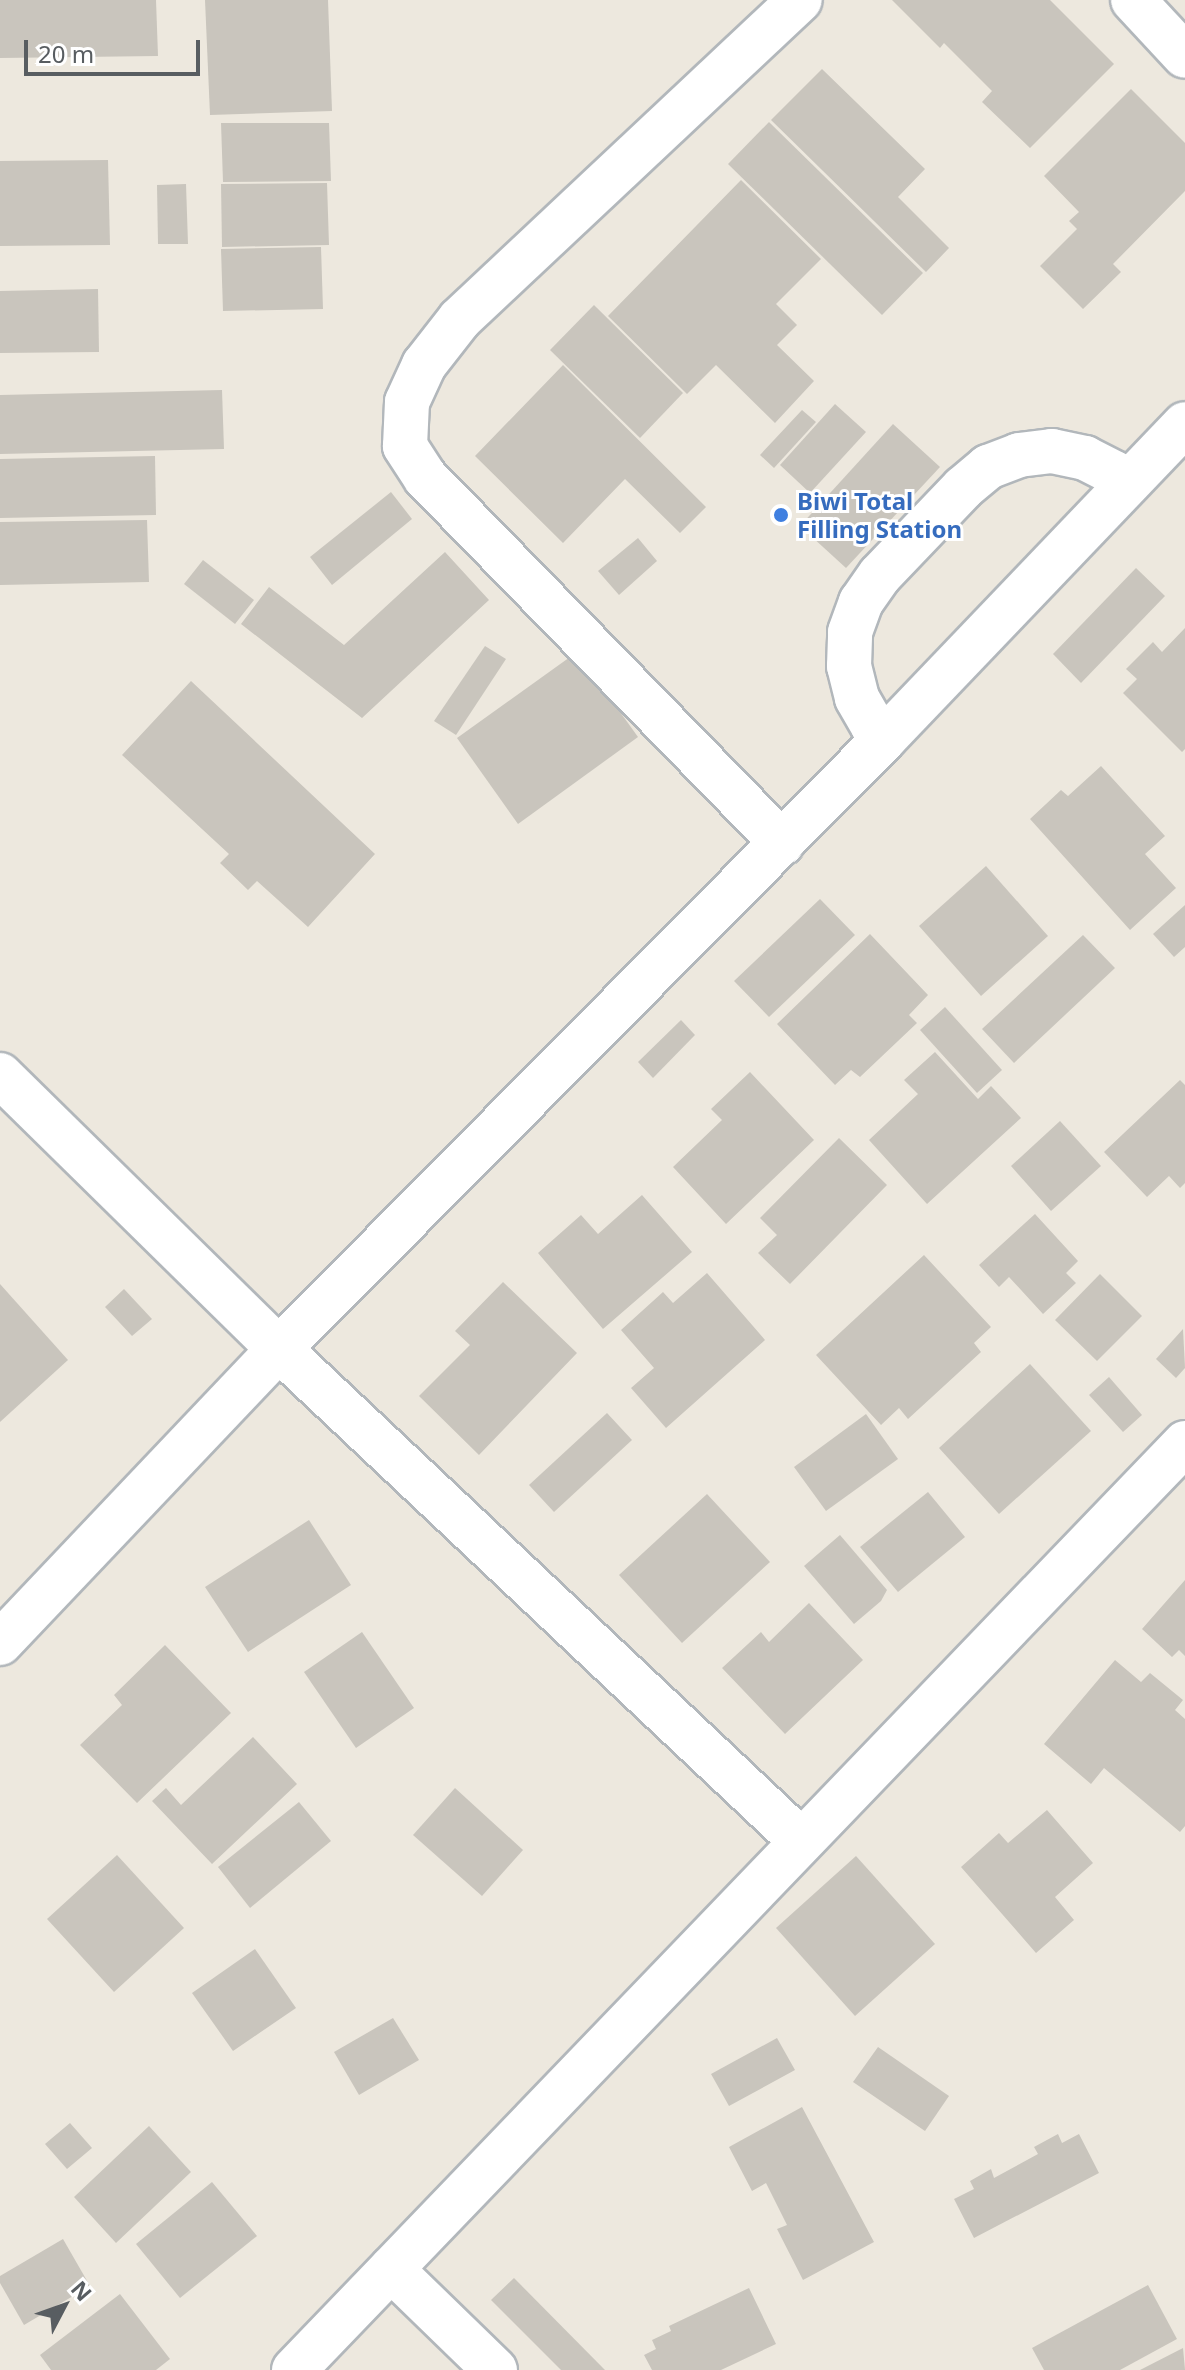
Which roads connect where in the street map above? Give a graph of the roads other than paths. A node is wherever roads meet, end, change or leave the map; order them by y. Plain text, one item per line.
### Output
1 (800, 0) edge
2 (1133, 0) edge
3 (1185, 56) edge
4 (1185, 424) edge
5 (1126, 485) junction
6 (885, 738) junction
7 (782, 843) junction
8 (0, 1075) edge
9 (279, 1349) junction
10 (1185, 1443) edge
11 (1140, 1490) junction
12 (1185, 1496) edge
13 (0, 1643) edge
14 (800, 1840) junction
15 (391, 2269) junction
16 (294, 2370) edge
17 (495, 2370) edge

1 - 7 street
2 - 3 street
4 - 5 street
5 - 6 street
5 - 6 street
6 - 7 street
7 - 9 street
8 - 9 street
9 - 13 street
9 - 14 street
10 - 11 street
11 - 12 street
11 - 14 street
14 - 15 street
15 - 16 street
15 - 17 street

